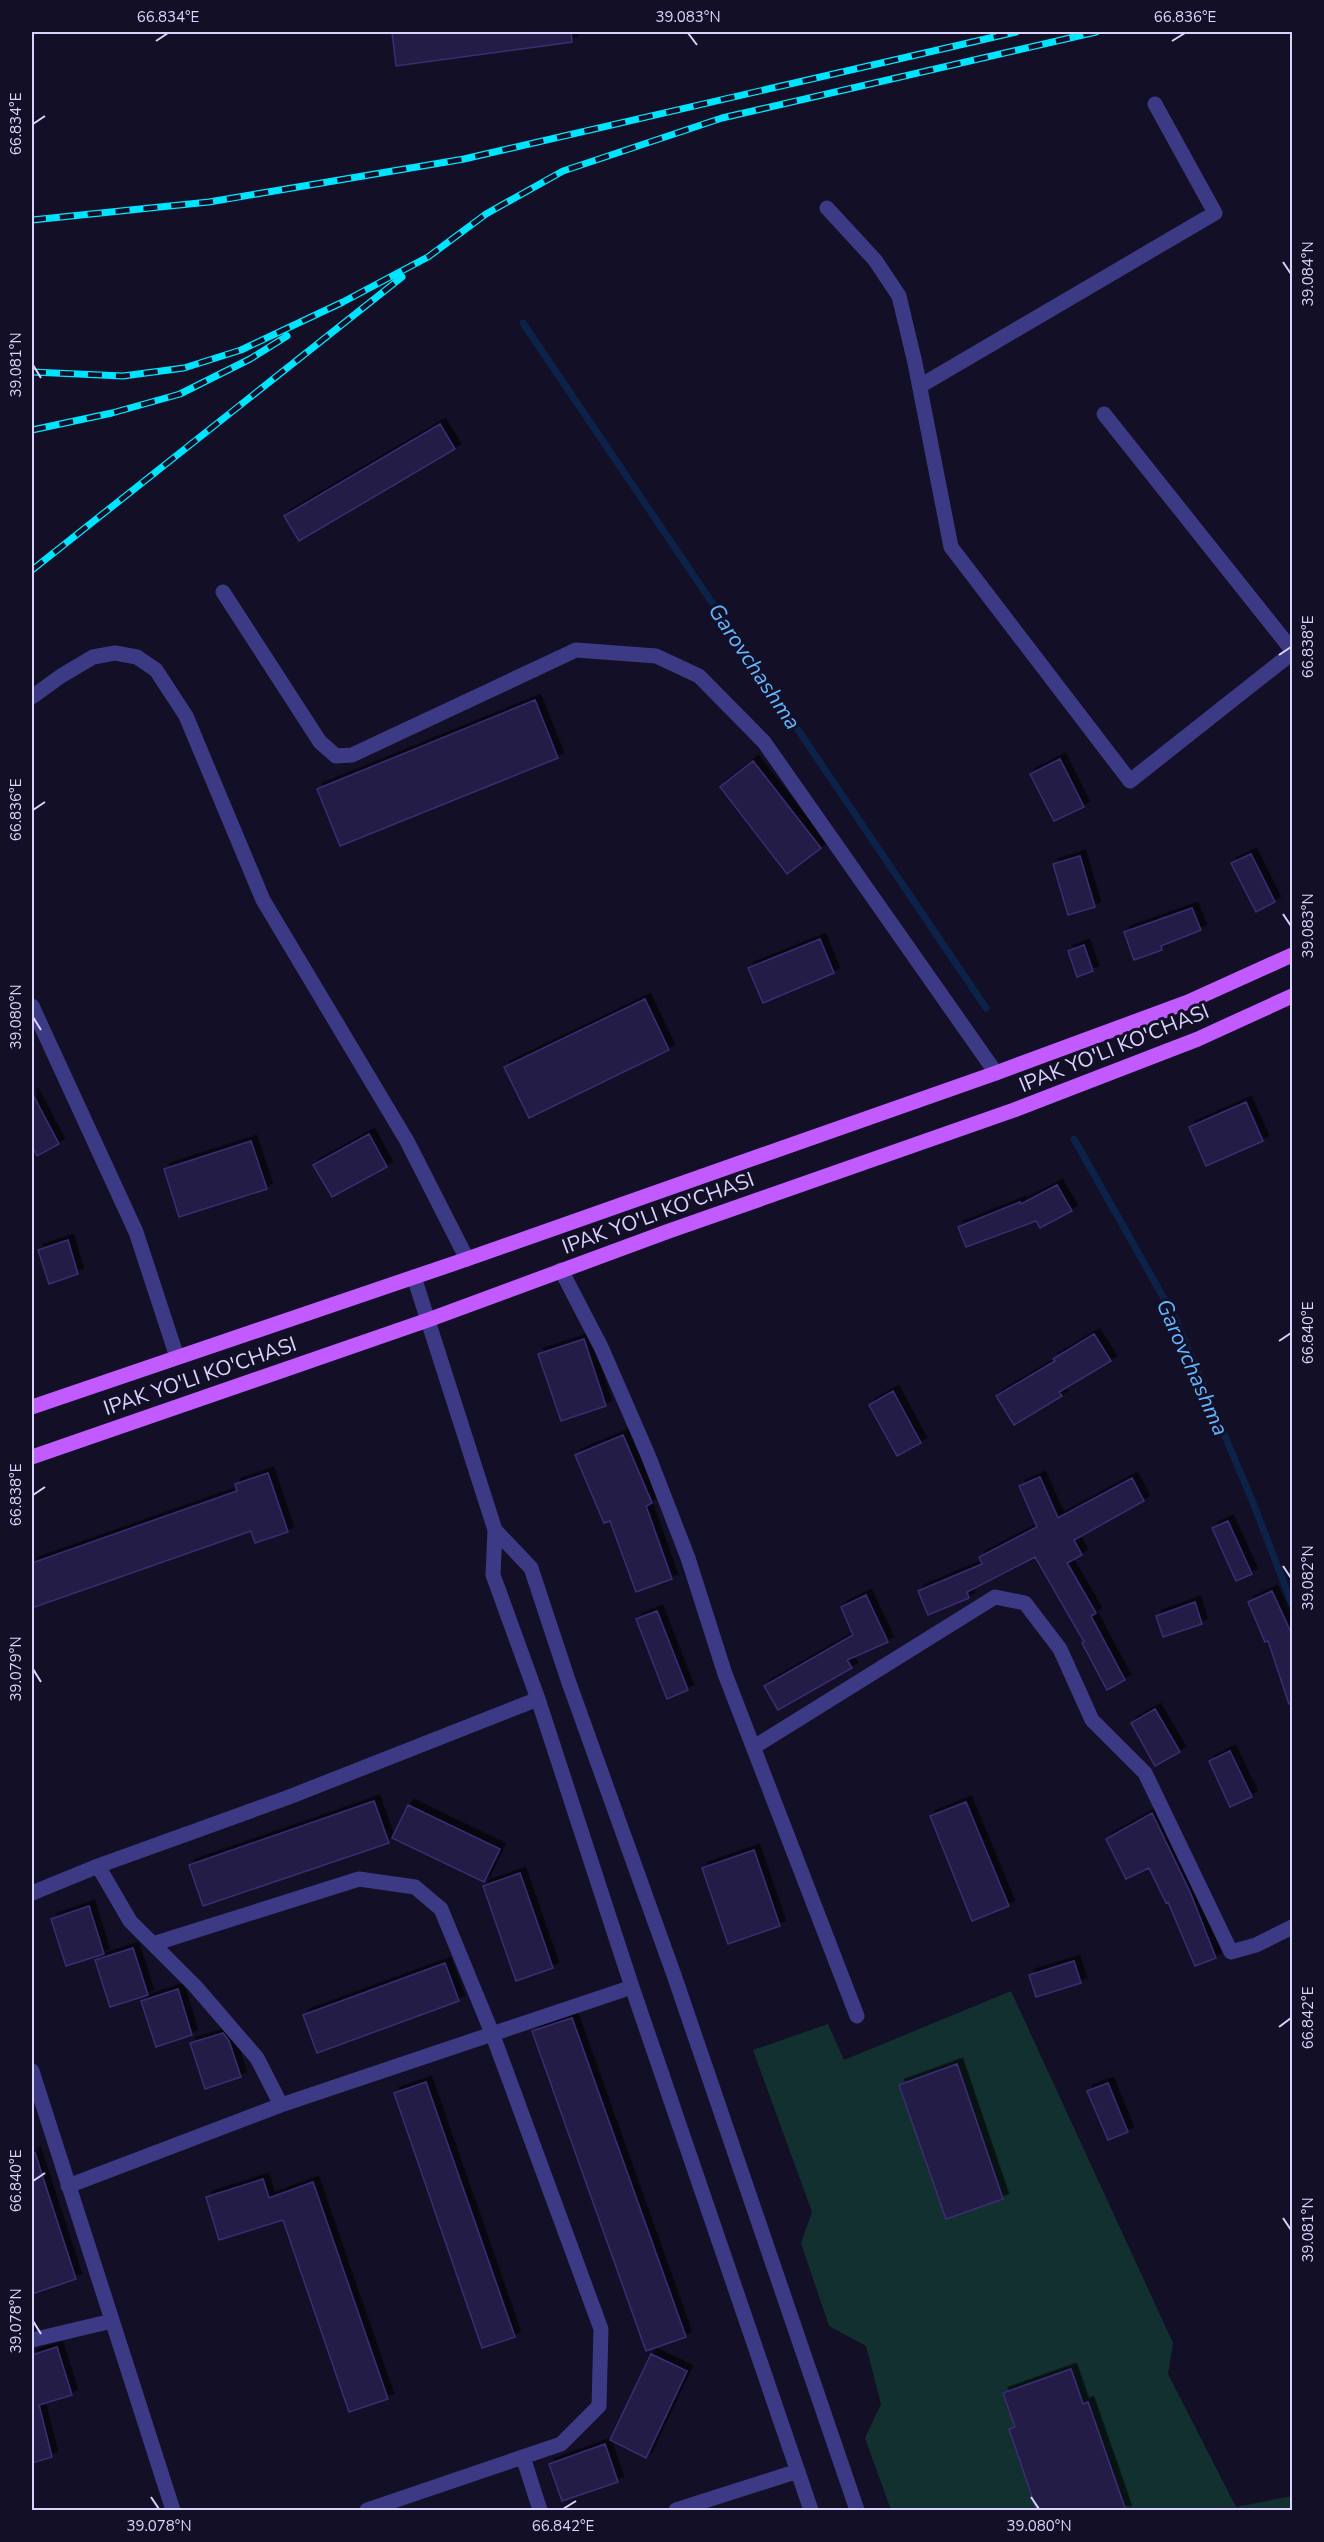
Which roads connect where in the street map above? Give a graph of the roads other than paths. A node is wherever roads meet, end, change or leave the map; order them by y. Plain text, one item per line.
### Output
1 (1155, 104) dead end
2 (827, 208) dead end
3 (920, 386) junction
4 (1104, 414) dead end
5 (223, 592) dead end
6 (1293, 651) edge
7 (32, 698) edge
8 (1293, 955) edge
9 (1293, 996) edge
10 (32, 1006) edge
11 (996, 1073) junction
12 (467, 1260) junction
13 (561, 1270) junction
14 (414, 1277) junction
15 (428, 1320) junction
16 (177, 1357) junction
17 (32, 1407) edge
18 (32, 1457) edge
19 (495, 1530) junction
20 (538, 1699) junction
21 (754, 1747) junction
22 (98, 1866) junction
23 (32, 1893) edge
24 (1293, 1927) edge
25 (153, 1944) junction
26 (632, 1987) junction
27 (857, 2016) dead end
28 (492, 2033) junction
29 (32, 2071) edge
30 (281, 2105) junction
31 (69, 2186) junction
32 (112, 2321) junction
33 (32, 2340) edge
34 (523, 2457) junction
35 (798, 2471) junction
36 (173, 2511) edge
37 (367, 2511) edge
38 (540, 2511) edge
39 (676, 2511) edge
40 (811, 2511) edge
41 (856, 2511) edge

1 - 3 street
2 - 3 street
3 - 6 street
4 - 6 street
5 - 11 street
7 - 12 street
8 - 11 main road, IPAK YO'LI KO'CHASI
9 - 13 main road, IPAK YO'LI KO'CHASI
10 - 16 street
11 - 12 main road, IPAK YO'LI KO'CHASI
12 - 14 main road, IPAK YO'LI KO'CHASI
13 - 15 main road, IPAK YO'LI KO'CHASI
13 - 21 street
14 - 15 street
14 - 16 main road, IPAK YO'LI KO'CHASI
15 - 18 main road, IPAK YO'LI KO'CHASI
15 - 19 street
16 - 17 main road, IPAK YO'LI KO'CHASI
19 - 20 street
19 - 41 street
20 - 22 street
20 - 26 street
21 - 24 street
21 - 27 street
22 - 23 street
22 - 25 street
25 - 28 street
25 - 30 street
26 - 28 street
26 - 35 street
28 - 30 street
28 - 34 street
29 - 31 street
30 - 31 street
31 - 32 street
32 - 33 street
32 - 36 street
34 - 37 street
34 - 38 street
35 - 39 street
35 - 40 street

